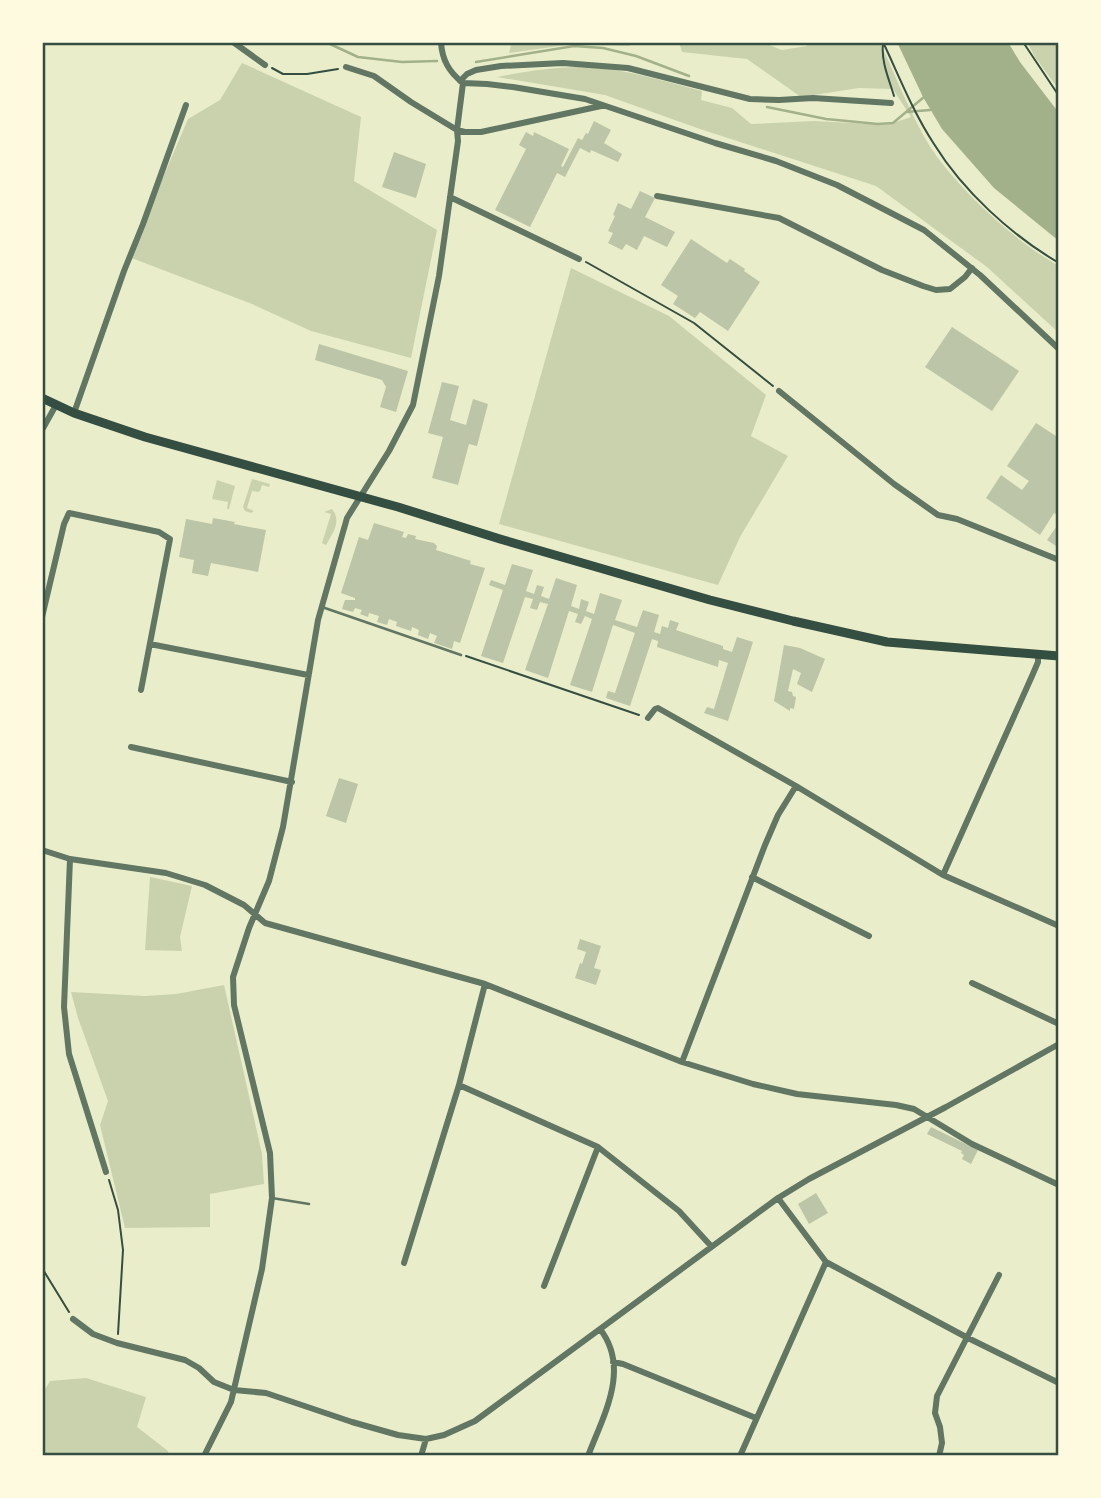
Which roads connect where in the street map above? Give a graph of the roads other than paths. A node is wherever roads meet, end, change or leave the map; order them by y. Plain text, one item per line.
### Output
1 (233, 42) edge
2 (441, 42) edge
3 (265, 65) road end
4 (346, 67) road end
5 (461, 82) junction
6 (891, 103) road end
7 (186, 105) dead end
8 (603, 105) junction
9 (457, 130) junction
10 (657, 196) dead end
11 (450, 197) junction
12 (579, 259) road end
13 (972, 268) junction
14 (1059, 349) edge
15 (779, 391) road end
16 (42, 398) edge
17 (56, 405) junction
18 (74, 413) junction
19 (42, 430) edge
20 (361, 497) junction
21 (1059, 560) edge
22 (322, 607) junction
23 (42, 617) edge
24 (150, 644) junction
25 (1038, 654) junction
26 (461, 655) road end
27 (1059, 656) edge
28 (308, 675) junction
29 (141, 690) dead end
30 (648, 718) road end
31 (131, 747) dead end
32 (292, 782) junction
33 (796, 786) junction
34 (42, 850) edge
35 (70, 859) junction
36 (943, 875) junction
37 (752, 877) junction
38 (254, 913) junction
39 (1059, 926) edge
40 (869, 936) dead end
41 (972, 983) dead end
42 (485, 984) junction
43 (1059, 1024) edge
44 (1059, 1044) edge
45 (682, 1062) junction
46 (458, 1085) junction
47 (926, 1117) junction
48 (598, 1147) junction
49 (106, 1172) road end
50 (1059, 1185) edge
51 (272, 1198) junction
52 (778, 1198) junction
53 (309, 1204) dead end
54 (711, 1246) junction
55 (826, 1262) junction
56 (404, 1263) dead end
57 (999, 1275) dead end
58 (544, 1286) dead end
59 (73, 1319) road end
60 (600, 1329) junction
61 (966, 1337) junction
62 (613, 1362) junction
63 (1059, 1383) edge
64 (234, 1390) junction
65 (756, 1418) junction
66 (426, 1439) junction
67 (204, 1456) edge
68 (421, 1456) edge
69 (588, 1456) edge
70 (740, 1456) edge
71 (939, 1456) edge

1 - 3 street
2 - 5 street
4 - 9 street
5 - 6 street
5 - 8 street
5 - 9 street
7 - 18 street
8 - 9 street
8 - 13 street
9 - 11 street
10 - 13 street
11 - 12 street
11 - 20 street
13 - 14 street
15 - 21 street
16 - 17 main road
17 - 18 main road
17 - 19 street
18 - 20 main road
20 - 22 street
20 - 25 main road
22 - 26 lane
22 - 28 street
23 - 24 street
24 - 28 street
24 - 29 street
25 - 27 main road
25 - 36 street
28 - 32 street
30 - 33 street
31 - 32 street
32 - 38 street
33 - 36 street
33 - 37 street
34 - 35 street
35 - 38 street
35 - 49 street
36 - 39 street
37 - 40 street
37 - 45 street
38 - 42 street
38 - 51 street
41 - 43 street
42 - 45 street
42 - 46 street
44 - 47 street
45 - 47 street
46 - 48 street
46 - 56 street
47 - 50 street
47 - 52 street
48 - 54 street
48 - 58 street
51 - 53 lane
51 - 64 street
52 - 54 street
52 - 55 street
54 - 60 street
55 - 61 street
55 - 65 street
57 - 61 street
59 - 64 street
60 - 62 street
60 - 66 street
61 - 63 street
61 - 71 street
62 - 65 street
62 - 69 street
64 - 66 street
64 - 67 street
65 - 70 street
66 - 68 street

